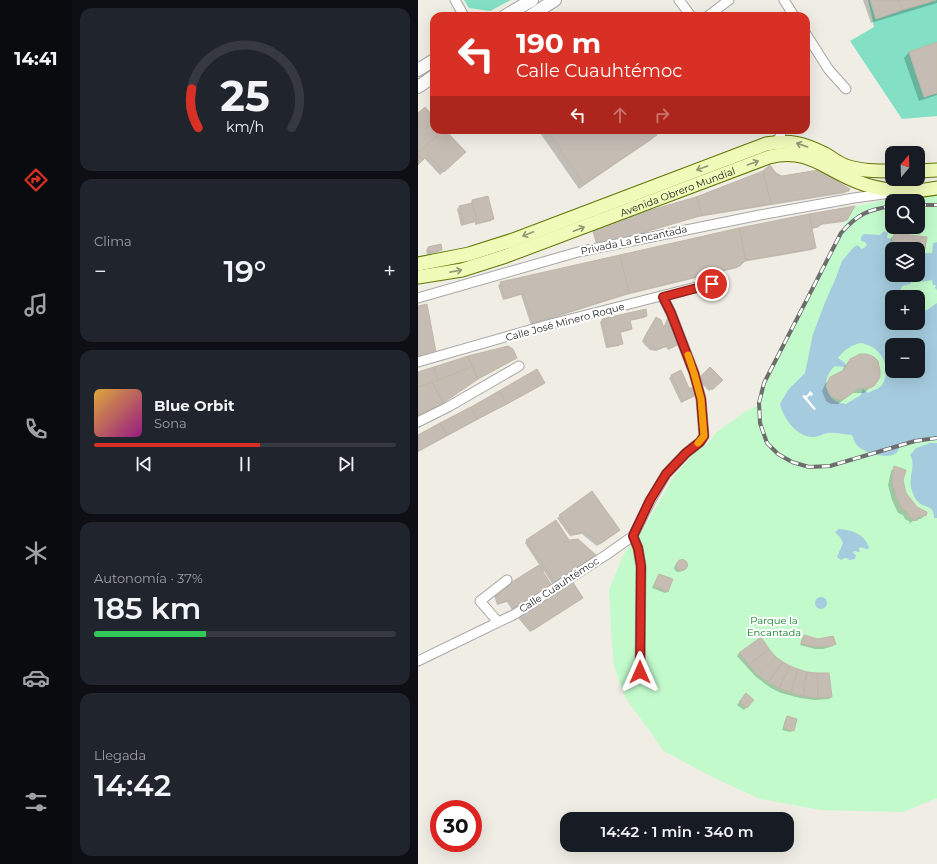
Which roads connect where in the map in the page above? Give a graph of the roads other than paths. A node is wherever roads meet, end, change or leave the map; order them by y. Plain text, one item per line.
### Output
1 (455, 0) edge
2 (555, 0) edge
3 (679, 0) edge
4 (729, 0) edge
5 (784, 0) edge
6 (530, 1) edge
7 (462, 12) edge
8 (512, 12) edge
9 (532, 12) edge
10 (537, 12) edge
11 (688, 12) edge
12 (713, 12) edge
13 (792, 12) edge
14 (810, 40) edge
15 (430, 62) edge
16 (418, 70) edge
17 (430, 78) edge
18 (419, 83) edge
19 (846, 90) dead end
20 (780, 136) edge
21 (937, 170) edge
22 (885, 171) edge
23 (925, 171) edge
24 (857, 182) junction
25 (937, 188) edge
26 (896, 190) junction
27 (854, 198) junction
28 (418, 264) edge
29 (418, 277) edge
30 (712, 284) dead end
31 (663, 297) junction
32 (418, 298) edge
33 (418, 362) edge
34 (519, 366) dead end
35 (418, 422) edge
36 (633, 536) junction
37 (507, 580) dead end
38 (498, 622) junction
39 (418, 661) edge
40 (640, 672) dead end

1 - 7 street
2 - 10 street
3 - 11 street
4 - 12 street
5 - 13 street
6 - 8 street
6 - 9 street
14 - 19 street
15 - 16 street
17 - 18 street
22 -> 20 main road, Avenida Obrero Mundial
20 -> 28 main road, Avenida Obrero Mundial
21 - 23 main road
24 - 26 main road, Avenida Obrero Mundial
24 - 27 street
29 -> 24 main road, Avenida Obrero Mundial
25 - 26 main road, Avenida Obrero Mundial
26 - 27 street, Privada La Encantada
27 - 32 street, Privada La Encantada
30 - 31 street, Calle José Minero Roque
31 - 33 street, Calle José Minero Roque
31 - 36 street
34 - 35 street
36 - 38 street, Calle Cuauhtémoc
36 - 40 street
37 - 38 street
38 - 39 street, Calle Cuauhtémoc

